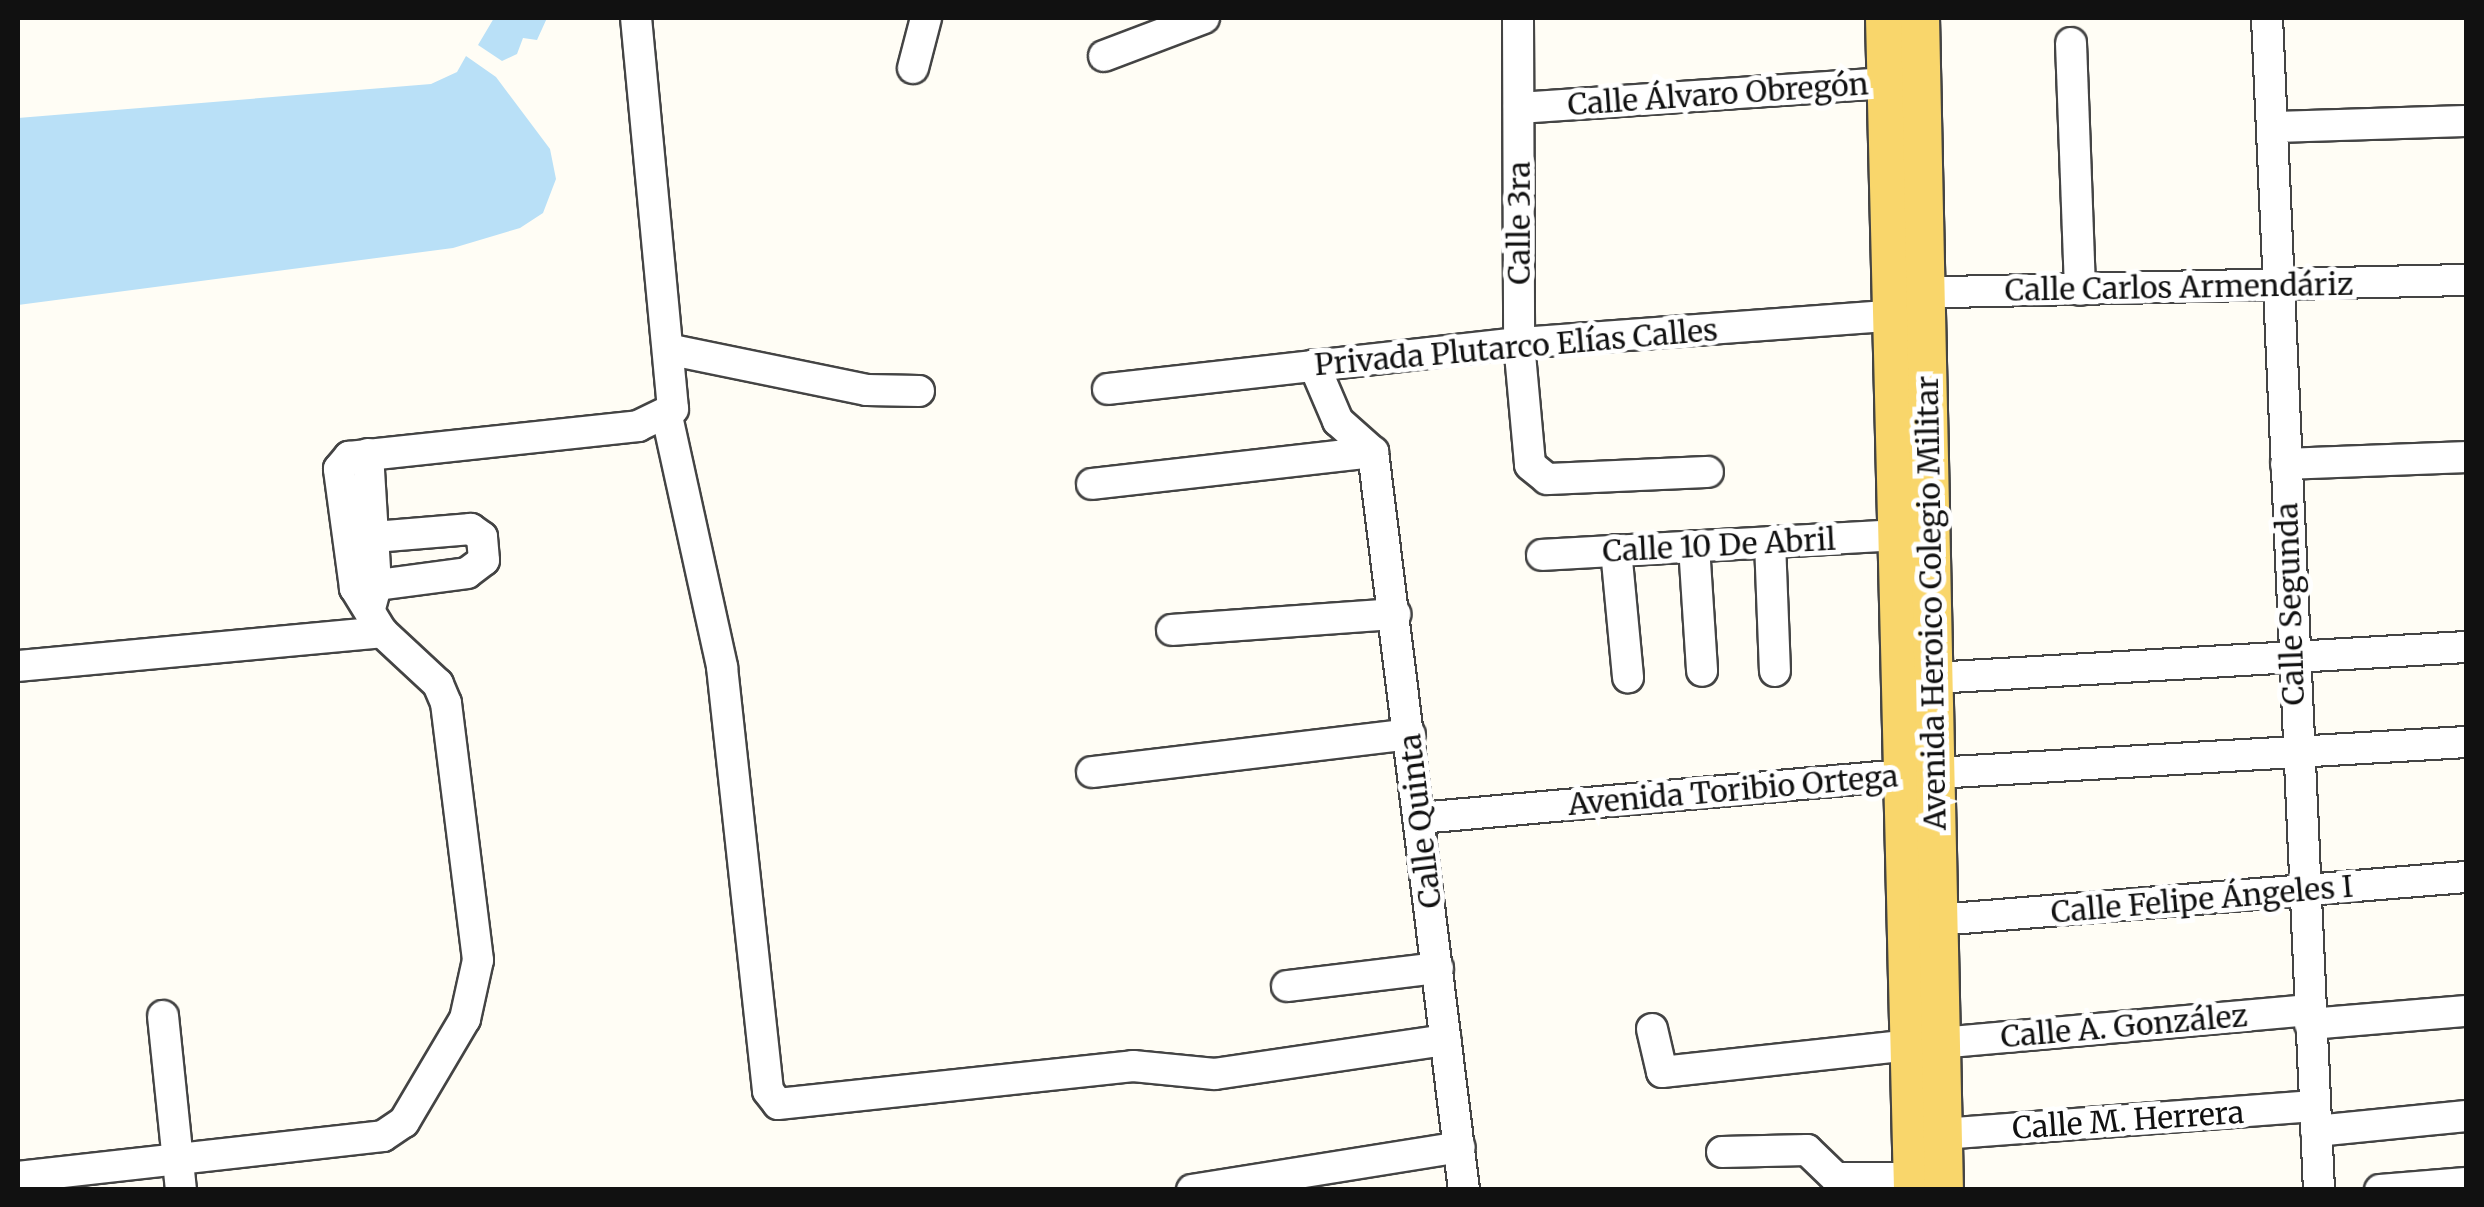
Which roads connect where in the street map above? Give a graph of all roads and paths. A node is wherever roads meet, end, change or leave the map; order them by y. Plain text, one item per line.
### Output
1 (636, 18) edge
2 (926, 18) edge
3 (1204, 18) edge
4 (1518, 18) edge
5 (1885, 18) edge
6 (1920, 18) edge
7 (2268, 30) edge
8 (2072, 44) dead end
9 (1104, 56) dead end
10 (913, 68) dead end
11 (1902, 82) junction
12 (1519, 108) junction
13 (2466, 122) edge
14 (2275, 127) junction
15 (2466, 280) edge
16 (2281, 287) junction
17 (2080, 290) junction
18 (1908, 303) junction
19 (1519, 343) junction
20 (672, 350) junction
21 (1314, 366) junction
22 (1108, 388) dead end
23 (919, 391) dead end
24 (667, 416) junction
25 (1373, 452) junction
26 (2466, 457) edge
27 (2286, 464) junction
28 (1708, 472) dead end
29 (1092, 484) dead end
30 (1897, 536) junction
31 (1770, 542) junction
32 (1694, 546) junction
33 (366, 550) junction
34 (1616, 550) junction
35 (1542, 555) dead end
36 (371, 604) junction
37 (1395, 614) junction
38 (1172, 630) dead end
39 (2466, 647) edge
40 (2292, 657) junction
41 (18, 666) edge
42 (1702, 671) dead end
43 (1775, 671) dead end
44 (1628, 677) dead end
45 (1933, 678) junction
46 (1410, 734) junction
47 (2466, 742) edge
48 (2295, 751) junction
49 (1092, 772) dead end
50 (1918, 774) junction
51 (1420, 818) junction
52 (2466, 877) edge
53 (2302, 891) junction
54 (1938, 920) junction
55 (1438, 968) junction
56 (1287, 986) dead end
57 (2466, 1011) edge
58 (164, 1016) dead end
59 (2309, 1017) junction
60 (1652, 1029) dead end
61 (1446, 1040) junction
62 (1924, 1044) junction
63 (2466, 1116) edge
64 (2315, 1118) junction
65 (1942, 1134) junction
66 (1460, 1147) junction
67 (1722, 1152) dead end
68 (179, 1174) edge
69 (18, 1177) edge
70 (2466, 1182) edge
71 (1923, 1186) edge
72 (1192, 1190) edge
73 (1464, 1190) edge
74 (2320, 1190) edge
75 (2380, 1190) edge

1 - 20 street
2 - 10 street
3 - 9 street
4 - 12 street, Calle 3ra
5 - 11 main road, Avenida Heroico Colegio Militar
6 - 11 main road, Avenida Heroico Colegio Militar
7 - 14 street, Calle Segunda
8 - 17 street
11 - 12 street, Calle Álvaro Obregón
11 - 18 main road, Avenida Heroico Colegio Militar
12 - 19 street, Calle 3ra
13 - 14 street
14 - 16 street, Calle Segunda
15 - 16 street, Calle Carlos Armendáriz
16 - 17 street, Calle Carlos Armendáriz
16 - 27 street, Calle Segunda
17 - 18 street, Calle Carlos Armendáriz
18 - 19 street, Privada Plutarco Elías Calles
18 - 30 main road, Avenida Heroico Colegio Militar
18 - 45 main road, Avenida Heroico Colegio Militar
19 - 21 street, Privada Plutarco Elías Calles
19 - 28 street, Calle 3ra
20 - 23 street
20 - 24 street
21 - 22 street, Privada Plutarco Elías Calles
21 - 25 street
24 - 33 street
24 - 61 street
25 - 29 street
25 - 37 street, Calle Quinta
26 - 27 street
27 - 40 street, Calle Segunda
30 - 31 street, Calle 10 De Abril
30 - 50 main road, Avenida Heroico Colegio Militar
31 - 32 street, Calle 10 De Abril
31 - 43 street
32 - 34 street, Calle 10 De Abril
32 - 42 street
33 - 36 street
33 - 36 street
34 - 35 street, Calle 10 De Abril
34 - 44 street
36 - 41 street
36 - 68 street
37 - 38 street
37 - 46 street, Calle Quinta
39 - 40 street
40 - 45 street
40 - 48 street, Calle Segunda
45 - 50 main road, Avenida Heroico Colegio Militar
46 - 49 street
46 - 51 street, Calle Quinta
47 - 48 street, Avenida Toribio Ortega
48 - 50 street, Avenida Toribio Ortega
48 - 53 street, Calle Segunda
50 - 51 street, Avenida Toribio Ortega
50 - 54 main road, Avenida Heroico Colegio Militar
50 - 62 main road, Avenida Heroico Colegio Militar
51 - 55 street, Calle Quinta
52 - 53 street, Calle Felipe Ángeles I
53 - 54 street, Calle Felipe Ángeles I
53 - 59 street, Calle Segunda
54 - 62 main road, Avenida Heroico Colegio Militar
55 - 56 street
55 - 61 street, Calle Quinta
57 - 59 street, Calle A. González
58 - 68 street
59 - 62 street, Calle A. González
59 - 64 street, Calle Segunda
60 - 62 street, Calle A. González
61 - 66 street, Calle Quinta
62 - 65 main road, Avenida Heroico Colegio Militar
62 - 71 main road, Avenida Heroico Colegio Militar
63 - 64 street, Calle M. Herrera
64 - 65 street, Calle M. Herrera
64 - 74 street, Calle Segunda
65 - 71 main road, Avenida Heroico Colegio Militar
66 - 72 street
66 - 73 street, Calle Quinta
67 - 71 street
68 - 69 street
70 - 75 street

